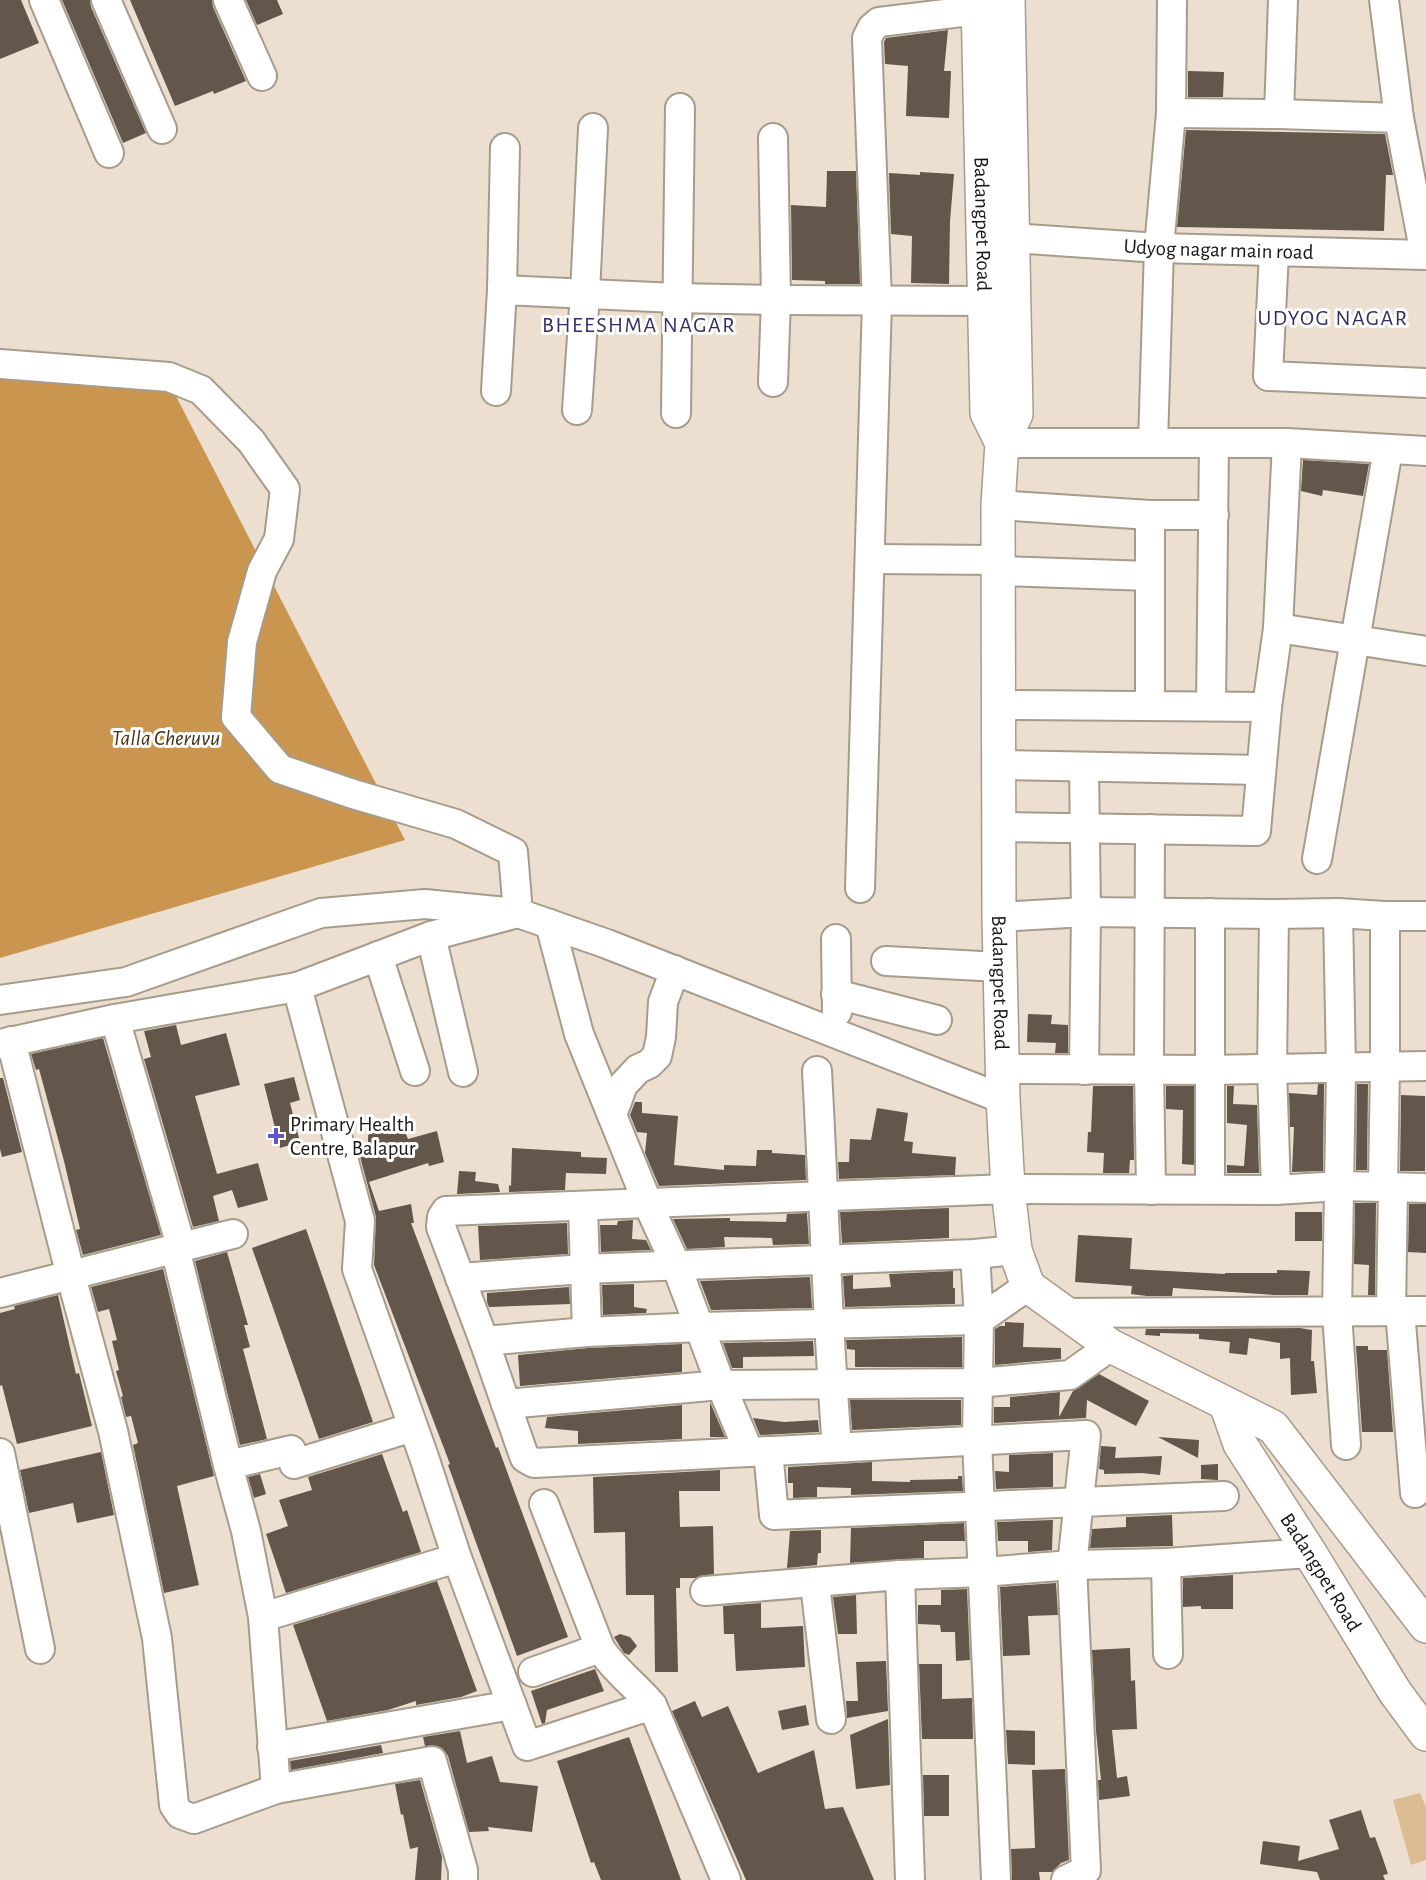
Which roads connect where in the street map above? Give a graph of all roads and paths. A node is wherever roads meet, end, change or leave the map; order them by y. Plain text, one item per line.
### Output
1 (44, 0) edge
2 (106, 0) edge
3 (228, 0) edge
4 (1172, 0) edge
5 (1283, 0) edge
6 (1384, 0) edge
7 (988, 3) edge
8 (262, 76) dead end
9 (680, 108) dead end
10 (1171, 113) junction
11 (1279, 114) junction
12 (1399, 118) junction
13 (592, 128) dead end
14 (162, 129) dead end
15 (773, 138) dead end
16 (505, 148) dead end
17 (109, 153) dead end
18 (1012, 238) junction
19 (1159, 248) junction
20 (1274, 252) junction
21 (1425, 255) edge
22 (502, 290) junction
23 (585, 293) junction
24 (676, 298) junction
25 (776, 300) junction
26 (877, 301) junction
27 (985, 301) junction
28 (0, 364) edge
29 (773, 382) dead end
30 (1426, 383) edge
31 (496, 391) dead end
32 (577, 410) dead end
33 (676, 413) dead end
34 (1002, 443) junction
35 (1153, 443) junction
36 (1287, 443) junction
37 (1214, 444) junction
38 (1388, 450) junction
39 (1426, 451) edge
40 (998, 505) junction
41 (1150, 515) junction
42 (1214, 515) junction
43 (870, 559) junction
44 (999, 565) junction
45 (1150, 576) junction
46 (1278, 628) junction
47 (1355, 641) junction
48 (1426, 651) edge
49 (1000, 705) junction
50 (1150, 705) junction
51 (1211, 705) junction
52 (1268, 707) junction
53 (999, 765) junction
54 (1084, 767) junction
55 (1261, 770) junction
56 (1000, 827) junction
57 (1085, 829) junction
58 (1150, 829) junction
59 (1317, 859) dead end
60 (860, 888) dead end
61 (1086, 912) junction
62 (518, 913) junction
63 (1149, 913) junction
64 (1210, 913) junction
65 (1338, 913) junction
66 (1274, 914) junction
67 (1385, 916) junction
68 (1426, 916) edge
69 (999, 917) junction
70 (550, 924) junction
71 (431, 936) junction
72 (836, 939) dead end
73 (378, 956) junction
74 (886, 961) dead end
75 (1000, 967) junction
76 (675, 970) junction
77 (297, 987) junction
78 (836, 994) junction
79 (0, 1000) edge
80 (115, 1019) junction
81 (938, 1020) dead end
82 (837, 1033) junction
83 (6, 1042) edge
84 (1386, 1066) junction
85 (1426, 1066) edge
86 (1341, 1067) junction
87 (1149, 1069) junction
88 (1272, 1069) junction
89 (1084, 1070) junction
90 (1210, 1070) junction
91 (415, 1071) dead end
92 (817, 1071) dead end
93 (462, 1072) dead end
94 (1003, 1084) junction
95 (612, 1115) junction
96 (1340, 1186) junction
97 (1388, 1186) junction
98 (1426, 1188) edge
99 (1008, 1189) junction
100 (1151, 1190) junction
101 (1210, 1190) junction
102 (1276, 1190) junction
103 (824, 1197) junction
104 (648, 1204) junction
105 (583, 1207) junction
106 (233, 1234) dead end
107 (178, 1247) junction
108 (1015, 1250) junction
109 (975, 1254) junction
110 (825, 1260) junction
111 (676, 1265) junction
112 (584, 1269) junction
113 (71, 1276) junction
114 (460, 1278) junction
115 (1028, 1286) junction
116 (0, 1293) edge
117 (1406, 1311) edge
118 (1337, 1312) junction
119 (1062, 1313) junction
120 (979, 1320) junction
121 (829, 1325) junction
122 (700, 1328) junction
123 (587, 1332) junction
124 (484, 1341) junction
125 (1111, 1346) junction
126 (977, 1383) junction
127 (832, 1384) junction
128 (721, 1385) junction
129 (506, 1404) junction
130 (1226, 1404) junction
131 (413, 1427) junction
132 (977, 1440) junction
133 (1346, 1445) dead end
134 (837, 1447) junction
135 (440, 1451) dead end
136 (759, 1451) junction
137 (0, 1453) edge
138 (228, 1465) junction
139 (1415, 1493) dead end
140 (1224, 1496) dead end
141 (1078, 1502) junction
142 (544, 1504) dead end
143 (980, 1506) junction
144 (1310, 1552) junction
145 (457, 1558) junction
146 (1166, 1563) junction
147 (1072, 1565) junction
148 (982, 1572) junction
149 (900, 1575) junction
150 (815, 1584) junction
151 (705, 1591) dead end
152 (263, 1617) junction
153 (1426, 1626) edge
154 (600, 1648) junction
155 (40, 1649) dead end
156 (1168, 1654) dead end
157 (533, 1672) dead end
158 (646, 1698) junction
159 (512, 1705) junction
160 (831, 1719) dead end
161 (1426, 1734) edge
162 (272, 1748) junction
163 (276, 1789) junction
164 (463, 1880) edge
165 (726, 1880) edge
166 (910, 1880) edge
167 (996, 1880) edge
168 (1066, 1880) edge

1 - 17 street
2 - 14 street
3 - 8 street
4 - 10 street
5 - 11 street
6 - 12 street
7 - 18 main road, Badangpet Road
7 - 26 street
7 - 27 main road, Badangpet Road
9 - 24 street
10 - 11 street
10 - 19 street
11 - 12 street
12 - 21 street
13 - 23 street
15 - 25 street
16 - 22 street
18 - 19 street, Udyog nagar main road
18 - 34 main road, Badangpet Road
19 - 20 street, Udyog nagar main road
19 - 35 street
20 - 21 street, Udyog nagar main road
20 - 30 street
22 - 23 street
22 - 31 street
23 - 24 street
23 - 32 street
24 - 25 street
24 - 33 street
25 - 26 street
25 - 29 street
26 - 27 street
26 - 43 street
27 - 34 main road, Badangpet Road
28 - 62 street
34 - 35 street
34 - 40 main road, Badangpet Road
35 - 37 street
36 - 37 street
36 - 38 street
36 - 46 street
37 - 42 street
38 - 39 street
38 - 47 street
40 - 41 street
40 - 44 main road, Badangpet Road
41 - 42 street
41 - 45 street
42 - 51 street
43 - 44 street
43 - 60 street
44 - 45 street
44 - 49 main road, Badangpet Road
45 - 50 street
46 - 47 street
46 - 52 street
47 - 48 street
47 - 59 street
49 - 50 street
49 - 53 main road, Badangpet Road
50 - 51 street
51 - 52 street
52 - 55 street
53 - 54 street
53 - 56 main road, Badangpet Road
54 - 55 street
54 - 57 street
55 - 58 street
56 - 57 street
56 - 69 main road, Badangpet Road
57 - 58 street
57 - 61 street
58 - 63 street
61 - 63 street
61 - 69 street
61 - 89 street
62 - 70 street
62 - 71 street
62 - 79 street
63 - 64 street
63 - 87 street
64 - 66 street
64 - 90 street
65 - 66 street
65 - 67 street
65 - 86 street
66 - 88 street
67 - 68 street
67 - 84 street
69 - 75 main road, Badangpet Road
70 - 76 street
70 - 95 street
71 - 73 street
71 - 93 street
72 - 78 street
73 - 77 street
73 - 91 street
74 - 75 street
75 - 94 main road, Badangpet Road
76 - 82 street
76 - 95 street
77 - 80 street
77 - 131 street
78 - 81 street
78 - 82 street
80 - 83 street
80 - 107 street
82 - 94 street
83 - 113 street
84 - 85 street
84 - 86 street
84 - 97 street
86 - 88 street
86 - 96 street
87 - 89 street
87 - 90 street
87 - 100 street
88 - 90 street
88 - 102 street
89 - 94 street
90 - 101 street
92 - 103 street
94 - 99 main road, Badangpet Road
95 - 104 street
96 - 97 street
96 - 102 street
96 - 118 street
97 - 98 street
97 - 117 street
99 - 100 street
99 - 103 street
99 - 108 main road, Badangpet Road
100 - 101 street
101 - 102 street
103 - 104 street
103 - 110 street
104 - 105 street
104 - 111 street
105 - 112 street
105 - 114 street
106 - 107 street
107 - 113 street
107 - 138 street
108 - 109 street
108 - 115 main road, Badangpet Road
109 - 110 street
109 - 120 street
110 - 111 street
110 - 121 street
111 - 112 street
111 - 122 street
112 - 114 street
112 - 123 street
113 - 116 street
113 - 163 street
114 - 124 street
115 - 119 main road, Badangpet Road
115 - 120 street
117 - 118 street
117 - 139 street
118 - 119 street
118 - 133 street
119 - 125 main road, Badangpet Road
120 - 121 street
120 - 126 street
121 - 122 street
121 - 127 street
122 - 123 street
122 - 128 street
123 - 124 street
124 - 129 street
125 - 126 street
125 - 130 main road, Badangpet Road
126 - 127 street
126 - 132 street
127 - 128 street
127 - 134 street
128 - 129 street
128 - 136 street
129 - 136 street
130 - 144 main road, Badangpet Road
130 - 153 main road, Badangpet Road
131 - 138 street
131 - 145 street
132 - 134 street
132 - 141 street
132 - 143 street
134 - 136 street
135 - 158 street
136 - 143 street
137 - 155 street
138 - 152 street
140 - 141 street
141 - 143 street
141 - 147 street
142 - 154 street
143 - 148 street
144 - 146 street
144 - 161 main road, Badangpet Road
145 - 152 street
145 - 159 street
146 - 147 street
146 - 156 street
147 - 148 street
147 - 168 street
148 - 149 street
148 - 167 street
149 - 150 street
149 - 166 street
150 - 151 street
150 - 160 street
152 - 162 street
154 - 157 street
154 - 158 street
158 - 159 street
158 - 165 street
159 - 162 street
162 - 163 street
163 - 164 street

